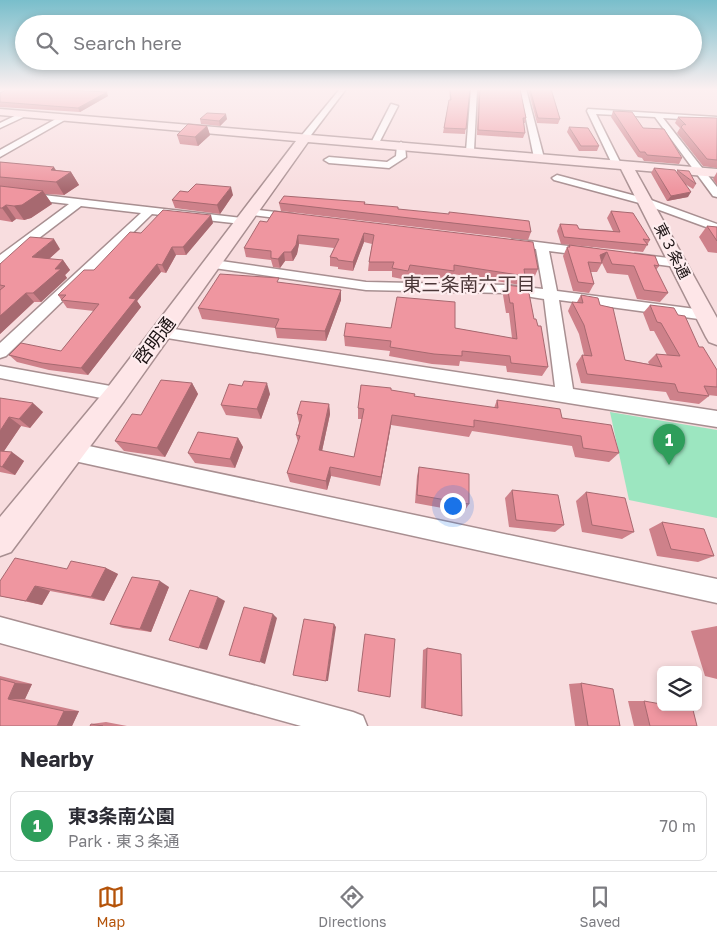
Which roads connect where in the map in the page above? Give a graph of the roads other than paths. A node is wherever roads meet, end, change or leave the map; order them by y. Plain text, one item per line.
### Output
1 (56, 123) edge
2 (133, 123) edge
3 (318, 123) edge
4 (385, 123) edge
5 (472, 123) edge
6 (531, 123) edge
7 (597, 123) edge
8 (663, 123) edge
9 (306, 138) junction
10 (375, 143) junction
11 (401, 145) junction
12 (470, 152) junction
13 (0, 154) edge
14 (539, 158) junction
15 (329, 160) dead end
16 (621, 165) junction
17 (700, 171) junction
18 (717, 172) edge
19 (556, 178) dead end
20 (0, 194) edge
21 (717, 194) edge
22 (79, 202) junction
23 (647, 202) junction
24 (149, 211) junction
25 (245, 217) junction
26 (308, 219) edge
27 (717, 228) edge
28 (503, 242) edge
29 (542, 247) junction
30 (600, 254) edge
31 (619, 256) edge
32 (0, 261) edge
33 (677, 262) junction
34 (214, 264) junction
35 (551, 294) junction
36 (706, 315) junction
37 (161, 332) junction
38 (717, 337) edge
39 (0, 352) edge
40 (0, 372) edge
41 (116, 394) junction
42 (565, 396) junction
43 (717, 419) edge
44 (70, 452) junction
45 (0, 541) edge
46 (717, 591) edge
47 (0, 630) edge
48 (353, 726) edge

1 - 13 street
2 - 9 street
3 - 9 street
4 - 10 street
5 - 12 street
6 - 14 street
7 - 16 street
8 - 17 street
9 - 10 street
9 - 25 street, 啓明通
10 - 11 street
11 - 12 street
11 - 15 street
12 - 14 street
14 - 16 street
16 - 17 street
16 - 23 street, 東３条通
17 - 18 street
17 - 21 street
19 - 23 street
20 - 22 street
22 - 24 street
22 - 32 street
23 - 27 street
23 - 33 street, 東３条通
24 - 25 street
24 - 39 street
25 - 26 street
25 - 34 street, 啓明通
28 - 29 street
29 - 30 street
29 - 35 street
31 - 33 street
33 - 36 street, 東３条通
34 - 35 street
34 - 37 street, 啓明通
35 - 36 street
35 - 42 street
36 - 38 street, 東３条通
37 - 41 street, 啓明通
37 - 42 street
40 - 41 street
41 - 44 street, 啓明通
42 - 43 street
44 - 45 street, 啓明通
44 - 46 street
47 - 48 street

